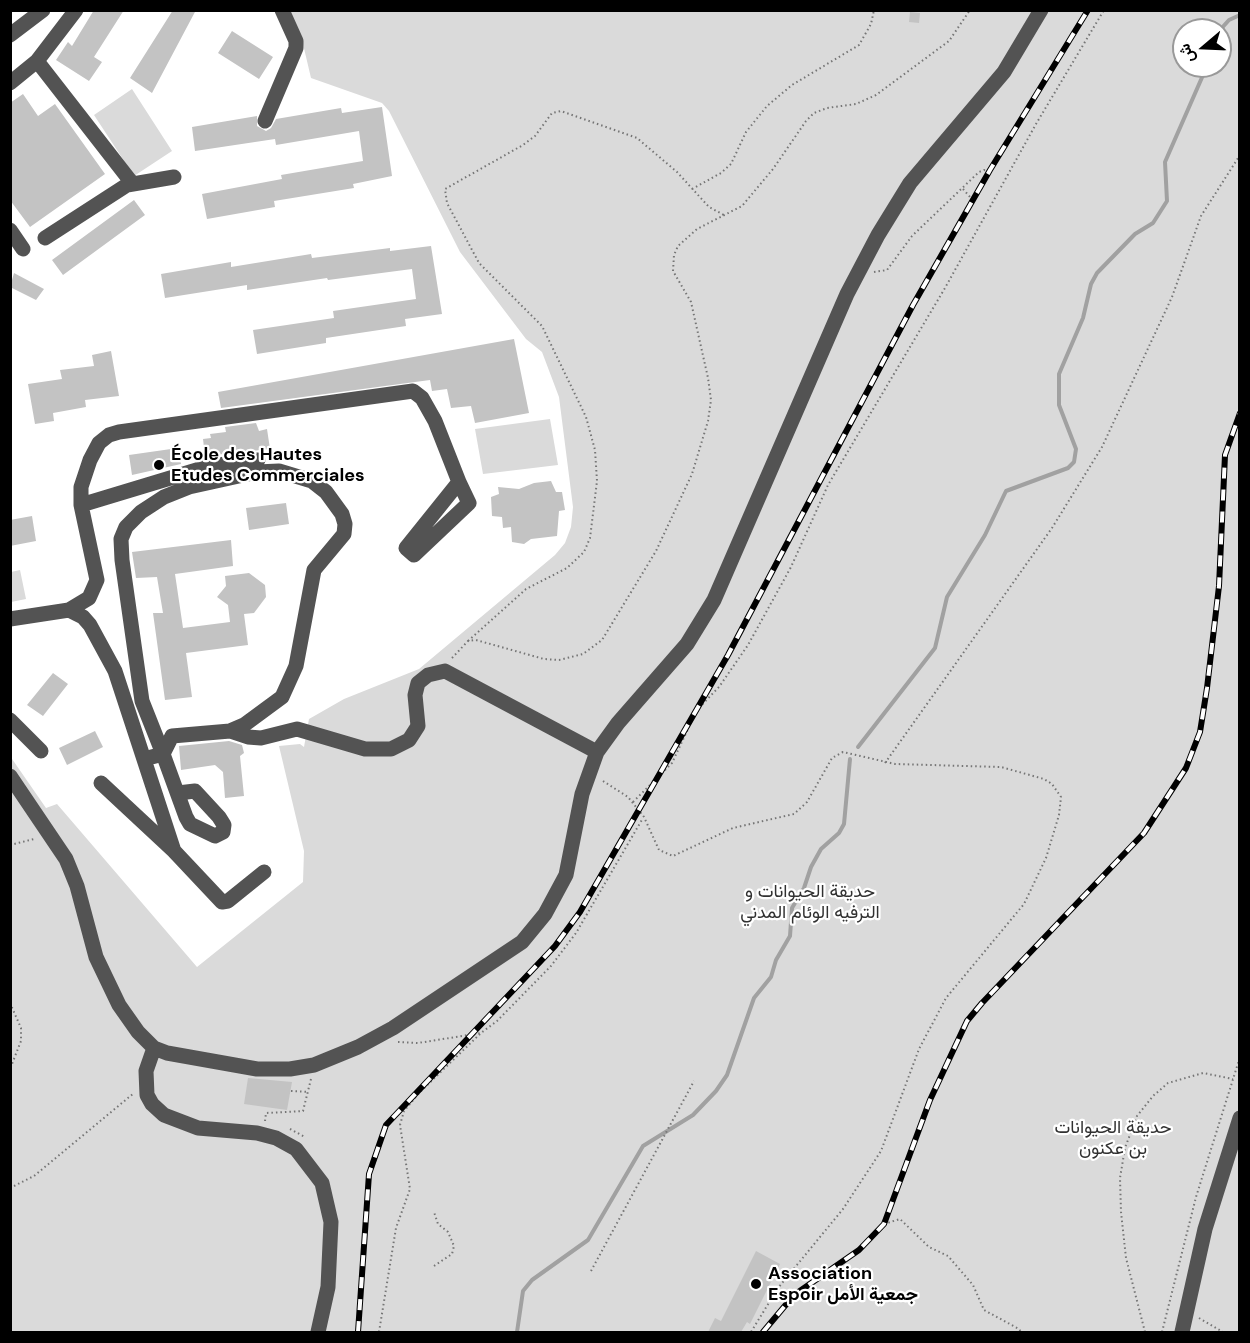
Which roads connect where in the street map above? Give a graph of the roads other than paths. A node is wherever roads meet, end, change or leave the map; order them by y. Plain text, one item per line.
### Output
1 (43, 10) edge
2 (76, 10) edge
3 (282, 10) edge
4 (1041, 10) edge
5 (10, 35) edge
6 (37, 61) junction
7 (10, 83) edge
8 (265, 121) dead end
9 (174, 177) dead end
10 (132, 183) junction
11 (10, 230) edge
12 (45, 238) dead end
13 (23, 249) dead end
14 (258, 460) dead end
15 (459, 482) junction
16 (81, 505) junction
17 (69, 610) junction
18 (10, 619) edge
19 (10, 720) edge
20 (230, 730) junction
21 (41, 751) dead end
22 (597, 752) junction
23 (163, 754) junction
24 (144, 759) junction
25 (10, 776) edge
26 (101, 783) dead end
27 (178, 793) dead end
28 (174, 851) junction
29 (264, 872) dead end
30 (154, 1048) junction
31 (1239, 1118) edge
32 (318, 1332) edge
33 (1182, 1332) edge

1 - 5 street
2 - 6 street
3 - 8 street
4 - 22 street
6 - 7 street
6 - 10 street
9 - 10 street
10 - 12 street
11 - 13 street
14 - 16 street
15 - 15 street
15 - 16 street
16 - 17 street
17 - 18 street
17 - 24 street
19 - 21 street
20 - 22 street
20 - 23 street
20 - 23 street
22 - 30 street
23 - 24 street
23 - 27 street
24 - 28 street
25 - 30 street
26 - 28 street
28 - 29 street
30 - 32 street
31 - 33 street

